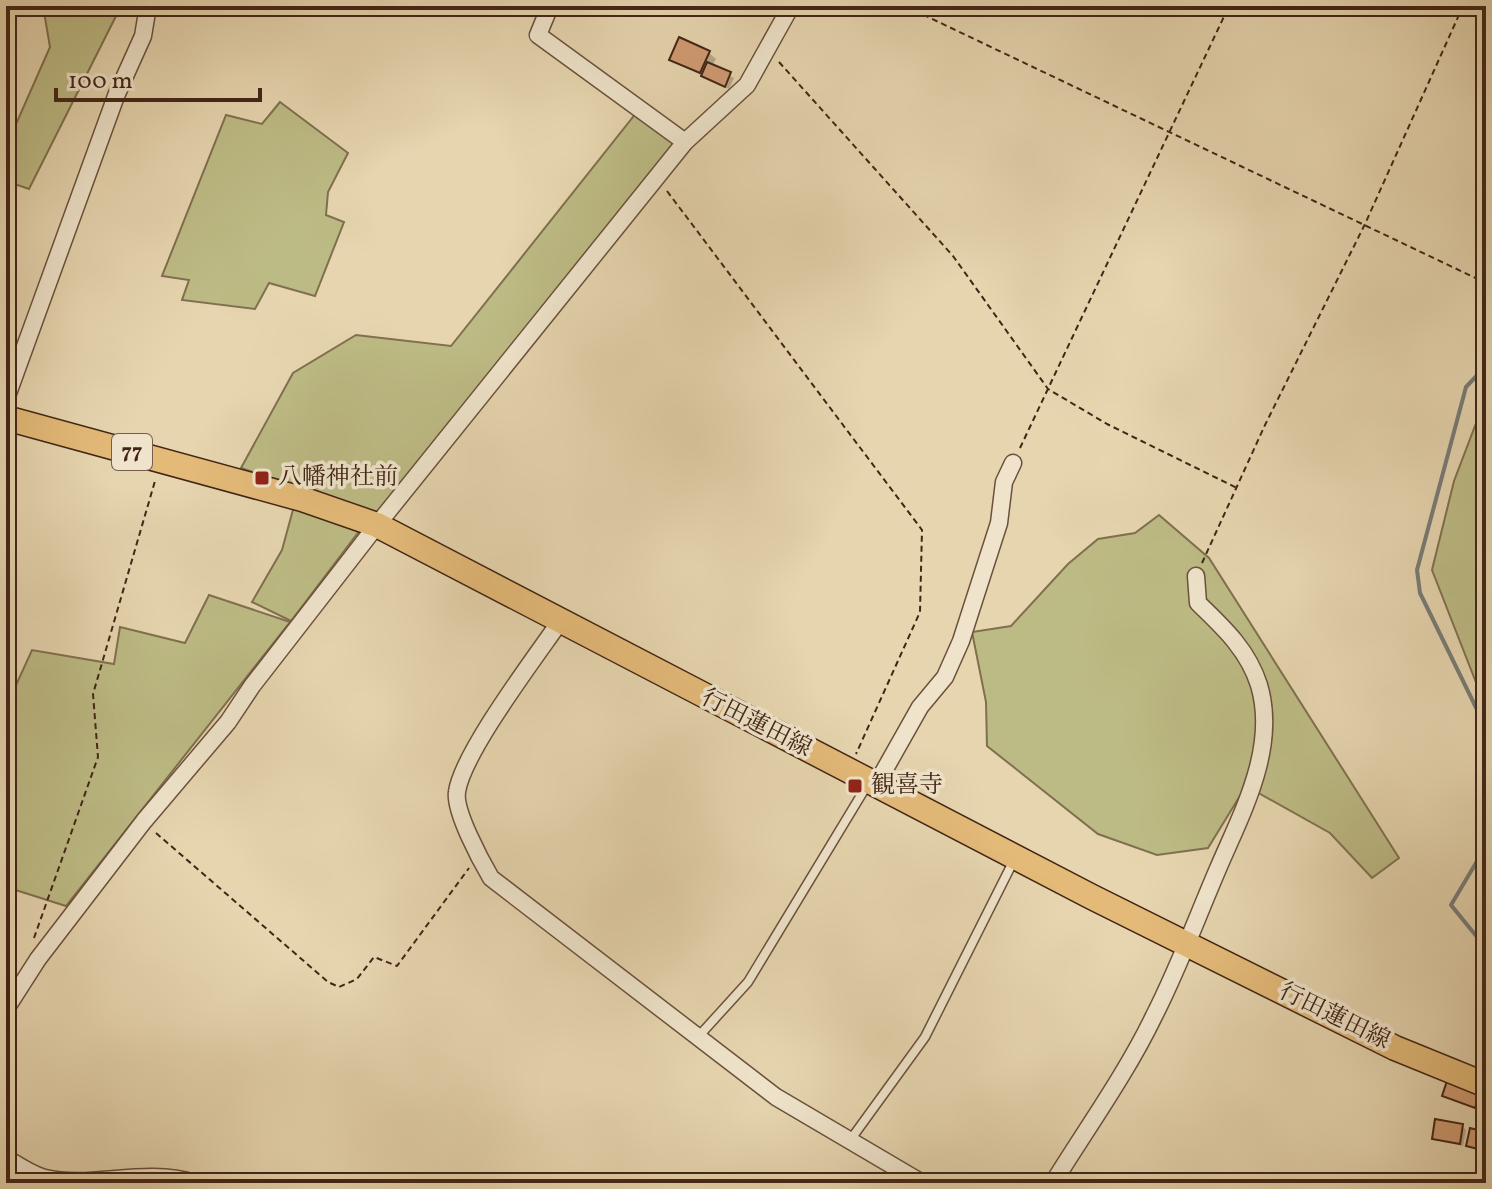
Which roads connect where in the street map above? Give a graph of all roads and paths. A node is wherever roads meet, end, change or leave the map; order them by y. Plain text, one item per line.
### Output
1 (148, 6) edge
2 (550, 6) edge
3 (791, 6) edge
4 (905, 6) edge
5 (1229, 6) edge
6 (1463, 6) edge
7 (769, 52) junction
8 (1170, 132) junction
9 (685, 142) junction
10 (656, 178) junction
11 (1365, 224) junction
12 (1486, 283) edge
13 (1048, 389) junction
14 (6, 399) edge
15 (6, 418) edge
16 (161, 460) junction
17 (1013, 463) joint
18 (1237, 488) junction
19 (377, 525) junction
20 (1196, 576) joint
21 (559, 623) junction
22 (865, 779) junction
23 (144, 821) junction
24 (478, 856) junction
25 (1015, 858) junction
26 (1188, 945) junction
27 (38, 959) junction
28 (6, 1009) edge
29 (698, 1037) junction
30 (1486, 1085) edge
31 (851, 1139) junction
32 (6, 1158) edge
33 (195, 1183) edge
34 (922, 1183) edge
35 (1053, 1183) edge

1 - 14 street
2 - 9 street
3 - 7 street
4 - 8 path
5 - 8 path
6 - 11 path
7 - 9 street
7 - 13 path
8 - 11 path
8 - 13 path
9 - 10 street
10 - 19 street
10 - 22 path
11 - 12 path
11 - 18 path
13 - 17 path
13 - 18 path
15 - 16 main road, 行田蓮田線 / 77
16 - 19 main road, 行田蓮田線 / 77
16 - 27 path
17 - 22 street
18 - 20 path
19 - 21 main road, 行田蓮田線 / 77
19 - 23 street
20 - 26 street
21 - 22 main road, 行田蓮田線 / 77
21 - 24 street
22 - 25 main road, 行田蓮田線 / 77
22 - 29 lane
23 - 24 path
23 - 27 street
24 - 29 street
25 - 26 main road, 行田蓮田線 / 77
25 - 31 lane
26 - 30 main road, 行田蓮田線 / 77
26 - 35 street
27 - 28 street
29 - 31 street
31 - 34 street
32 - 33 street

